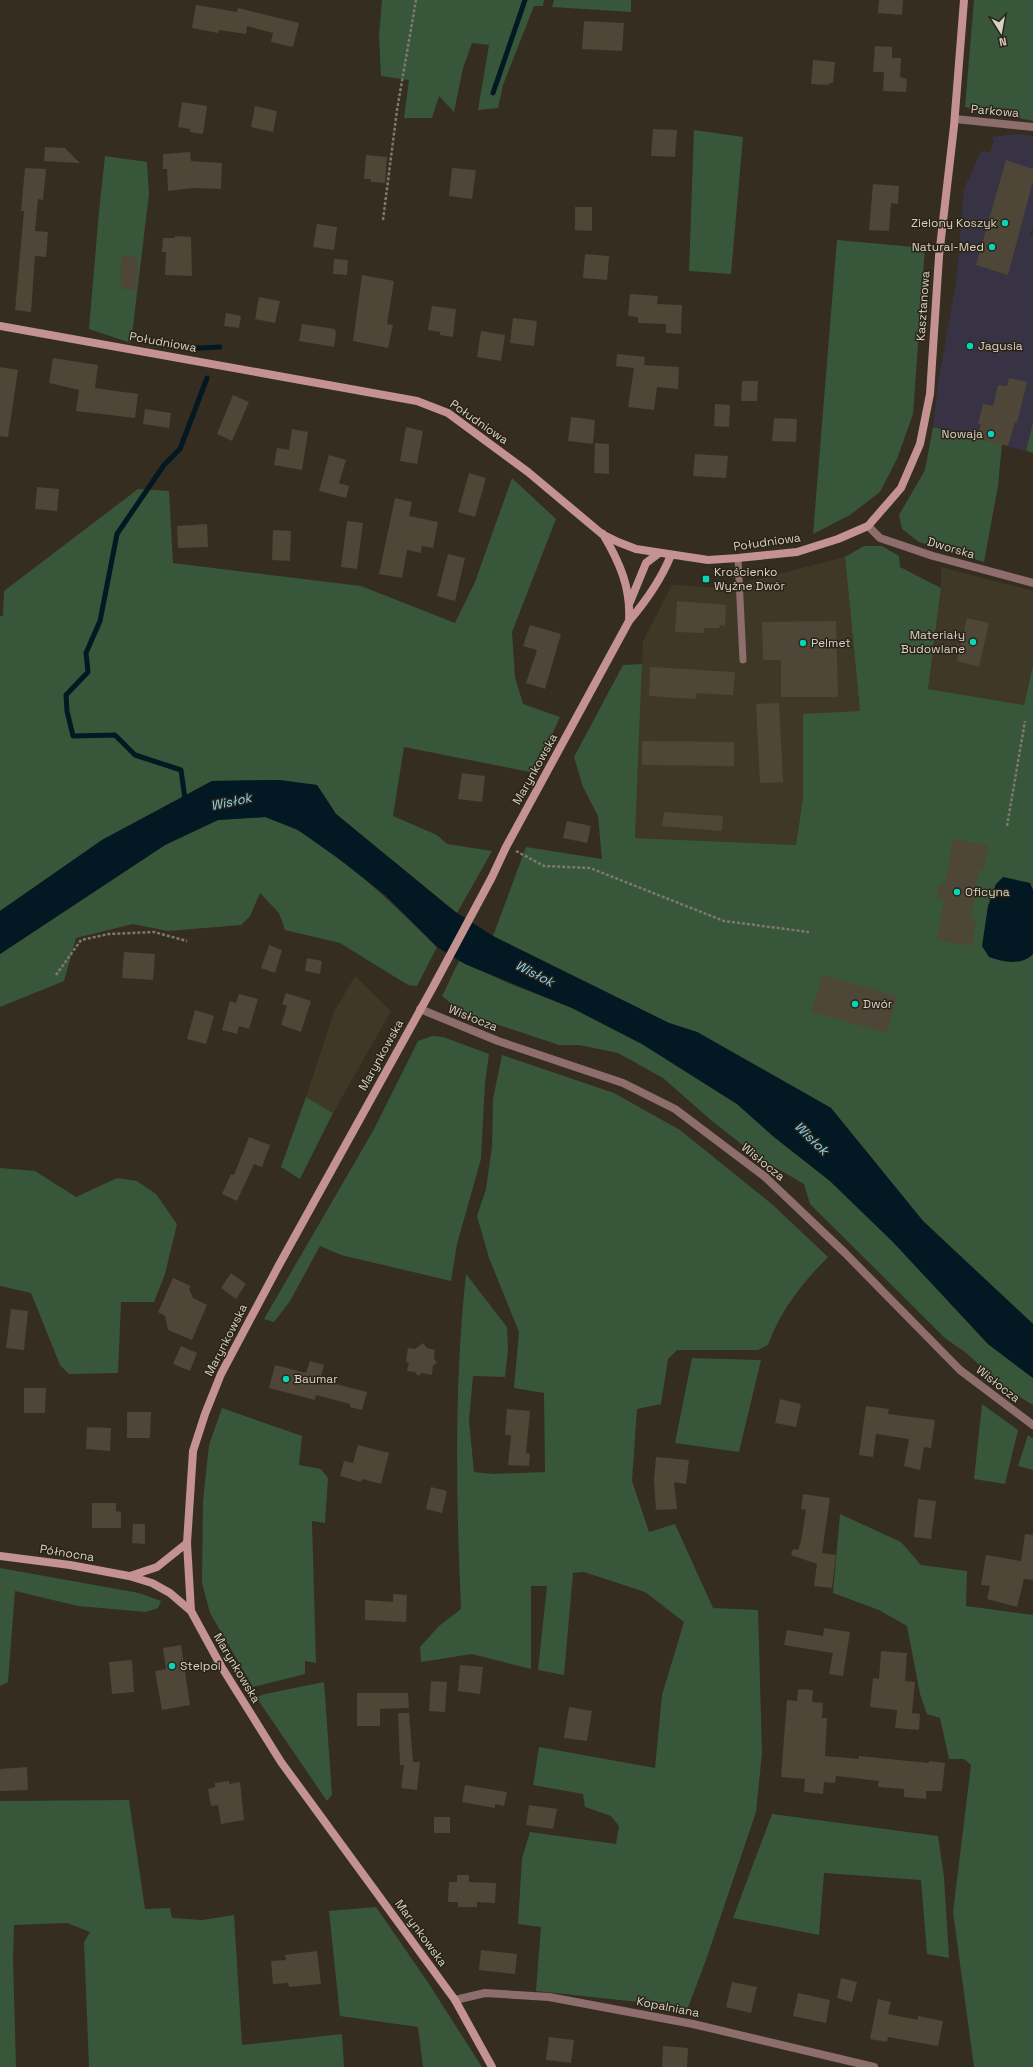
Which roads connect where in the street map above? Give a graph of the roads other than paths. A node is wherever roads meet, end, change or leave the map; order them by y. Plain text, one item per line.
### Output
1 (964, 0) edge
2 (955, 119) junction
3 (1033, 126) edge
4 (0, 326) edge
5 (868, 526) junction
6 (602, 534) junction
7 (659, 553) junction
8 (671, 555) junction
9 (738, 558) junction
10 (1033, 582) edge
11 (630, 602) junction
12 (629, 622) junction
13 (743, 660) dead end
14 (420, 1009) junction
15 (1033, 1425) edge
16 (187, 1543) junction
17 (0, 1556) edge
18 (129, 1576) junction
19 (191, 1611) junction
20 (455, 2000) junction
21 (492, 2067) edge
22 (874, 2067) edge

1 - 2 street, Kasztanowa
2 - 3 street, Parkowa
2 - 5 street, Kasztanowa
4 - 6 street, Południowa
5 - 9 street, Południowa
5 - 10 street, Dworska
6 - 7 street, Południowa
6 - 11 street, Marynkowska
7 - 8 street, Południowa
7 - 11 street
8 - 9 street, Południowa
8 - 12 street, Marynkowska
9 - 13 lane
11 - 12 street, Marynkowska
12 - 14 street, Marynkowska
14 - 15 street, Wisłocza
14 - 16 street, Marynkowska
16 - 18 street, Północna
16 - 19 street, Marynkowska
17 - 18 street, Północna
18 - 19 street, Północna
19 - 20 street, Marynkowska
20 - 21 street, Marynkowska
20 - 22 street, Kopalniana

